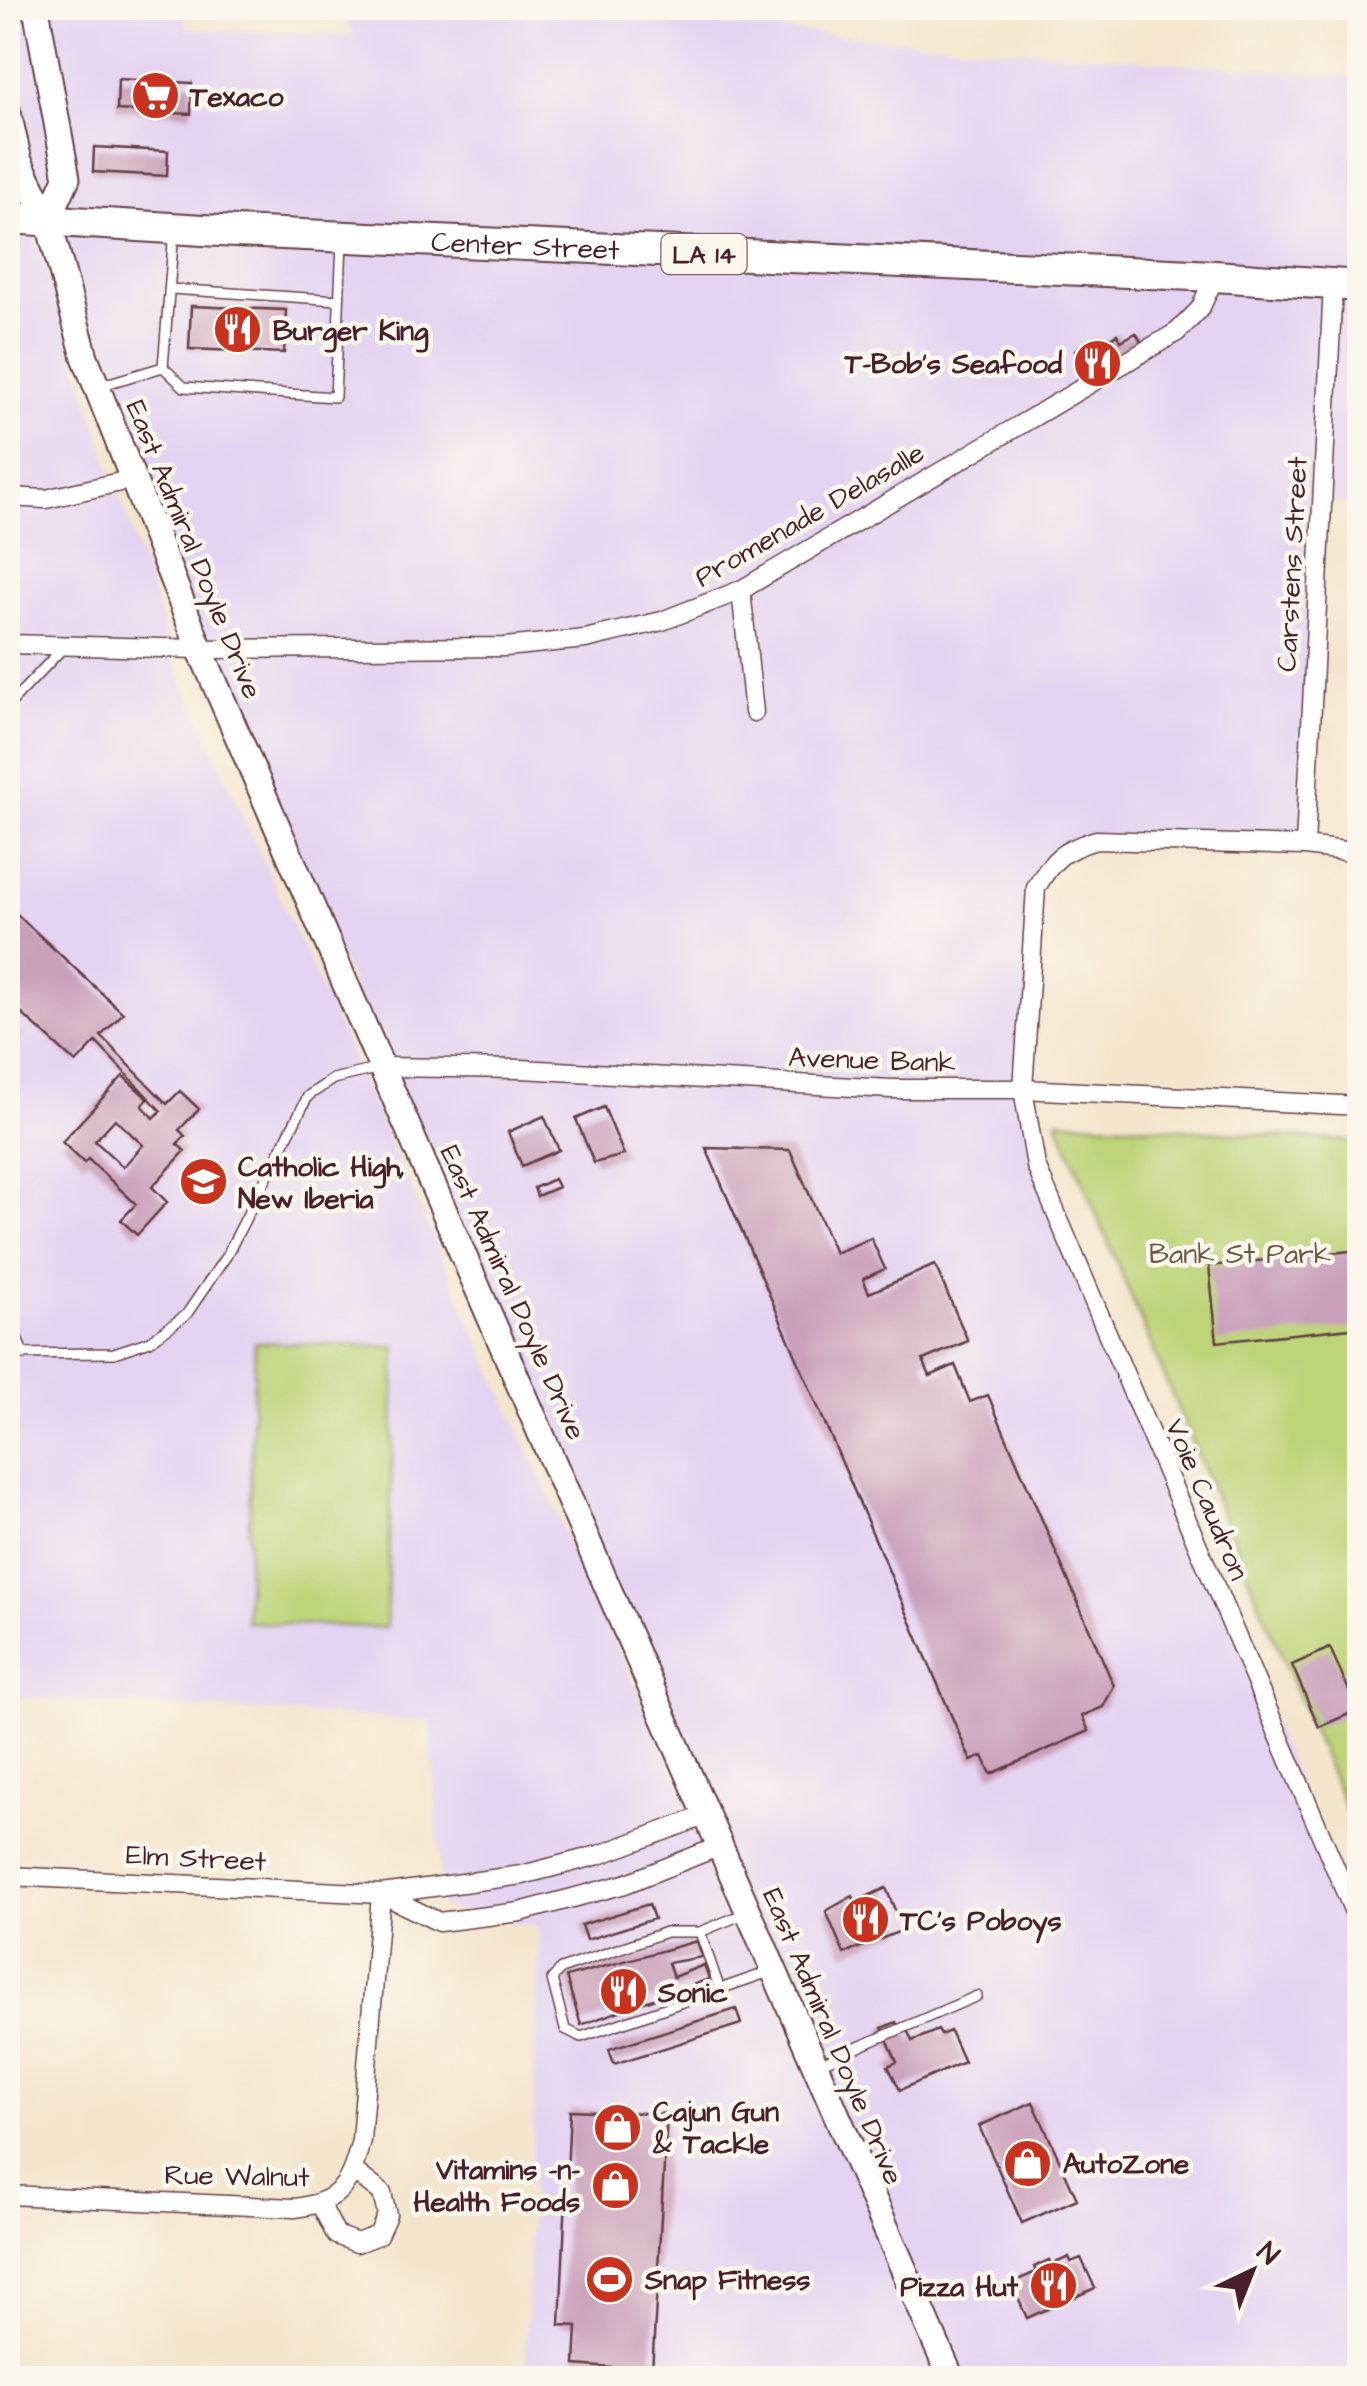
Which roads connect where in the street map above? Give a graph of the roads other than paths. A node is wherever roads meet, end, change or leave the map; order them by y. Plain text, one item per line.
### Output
1 (36, 8) edge
2 (8, 113) edge
3 (8, 218) edge
4 (48, 220) junction
5 (174, 228) junction
6 (342, 237) junction
7 (1215, 276) junction
8 (1346, 286) edge
9 (170, 289) junction
10 (339, 300) junction
11 (163, 368) junction
12 (96, 386) junction
13 (133, 479) junction
14 (8, 497) edge
15 (741, 590) junction
16 (8, 644) edge
17 (65, 646) junction
18 (200, 649) junction
19 (8, 706) edge
20 (754, 712) dead end
21 (1304, 846) junction
22 (1360, 853) edge
23 (382, 1067) junction
24 (1023, 1089) junction
25 (1360, 1106) edge
26 (8, 1318) edge
27 (8, 1354) edge
28 (24, 1355) junction
29 (708, 1816) junction
30 (720, 1846) junction
31 (8, 1876) edge
32 (381, 1894) junction
33 (749, 1912) junction
34 (1360, 1926) edge
35 (700, 1932) junction
36 (774, 1970) junction
37 (720, 1990) junction
38 (978, 1996) dead end
39 (814, 2066) junction
40 (354, 2171) junction
41 (8, 2194) edge
42 (321, 2205) junction
43 (951, 2378) edge

1 - 4 main road
2 - 4 main road, East Admiral Doyle Drive
3 - 4 main road, LA 14
4 - 5 main road, Center Street / LA 14
4 - 12 main road, East Admiral Doyle Drive
5 - 6 main road, Center Street / LA 14
5 - 9 lane
6 - 7 main road, Center Street / LA 14
6 - 10 lane
7 - 8 main road, Center Street / LA 14
7 - 15 street, Promenade Delasalle
8 - 21 street, Carstens Street
9 - 10 lane
9 - 11 lane
10 - 11 lane
11 - 12 lane
12 - 13 main road, East Admiral Doyle Drive
13 - 14 street
13 - 18 main road, East Admiral Doyle Drive
15 - 18 street, Promenade Delasalle
15 - 20 street
16 - 17 street, Promenade Delasalle
17 - 18 street, Promenade Delasalle
17 - 19 lane
18 - 23 main road, East Admiral Doyle Drive
21 - 22 street, Voie Caudron
21 - 24 street, Voie Caudron
23 - 24 street, Avenue Bank
23 - 28 lane
23 - 29 main road, East Admiral Doyle Drive
24 - 25 street, Avenue Bank
24 - 34 street, Voie Caudron
26 - 28 lane
27 - 28 lane
29 - 30 main road, East Admiral Doyle Drive
29 - 32 street, Elm Street
30 - 32 street, Elm Street
30 - 33 main road, East Admiral Doyle Drive
31 - 32 street, Elm Street
32 - 40 street
33 - 35 lane
33 - 36 main road, East Admiral Doyle Drive
35 - 37 lane
35 - 37 lane
36 - 37 lane
36 - 39 main road, East Admiral Doyle Drive
38 - 39 lane
39 - 43 main road, East Admiral Doyle Drive
40 - 42 street, Rue Walnut
40 - 42 street
41 - 42 street, Rue Walnut

